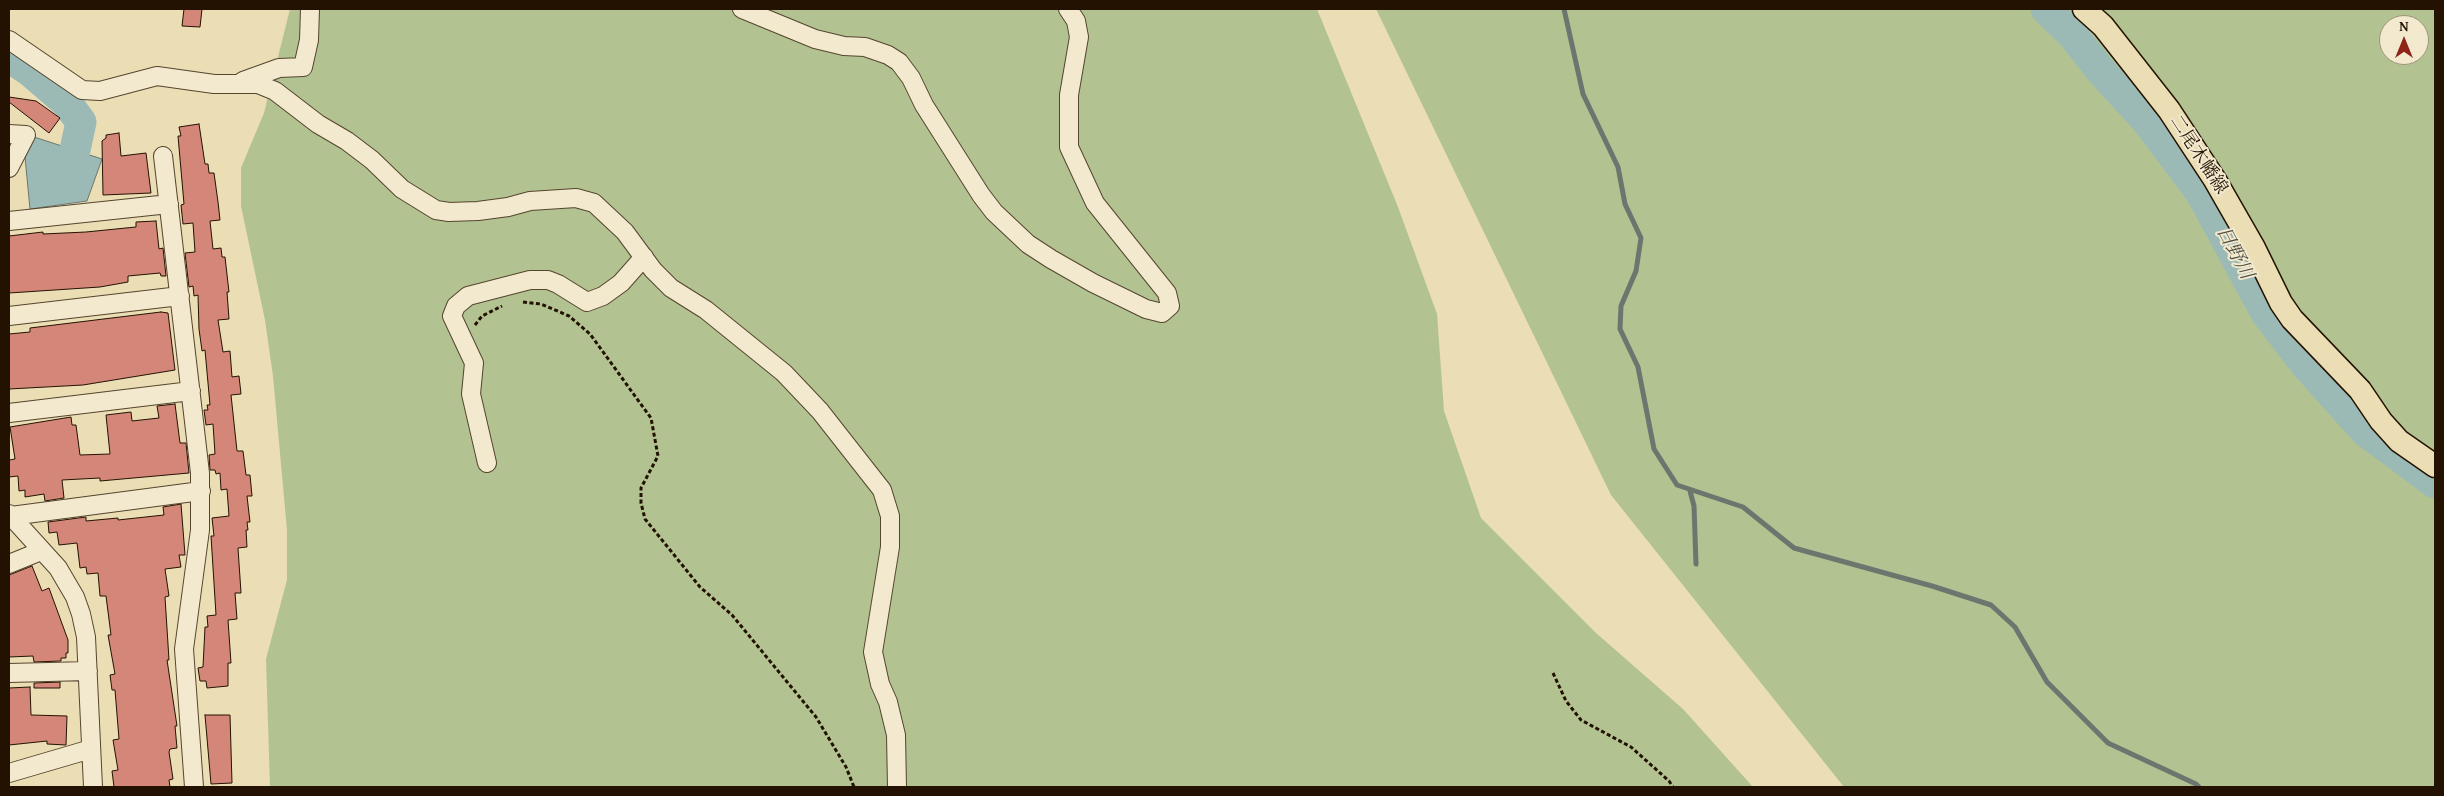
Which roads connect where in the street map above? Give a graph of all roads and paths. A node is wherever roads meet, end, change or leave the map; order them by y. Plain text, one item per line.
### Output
1 (310, 9) edge
2 (742, 9) edge
3 (1068, 9) edge
4 (2084, 9) edge
5 (9, 40) edge
6 (240, 83) junction
7 (9, 134) edge
8 (163, 156) dead end
9 (9, 168) edge
10 (169, 204) junction
11 (9, 221) edge
12 (644, 257) junction
13 (180, 296) junction
14 (518, 302) dead end
15 (504, 306) dead end
16 (9, 316) edge
17 (463, 341) junction
18 (191, 391) junction
19 (9, 413) edge
20 (487, 463) dead end
21 (2435, 466) edge
22 (201, 491) junction
23 (10, 515) edge
24 (41, 551) junction
25 (9, 564) edge
26 (88, 671) junction
27 (9, 673) edge
28 (1553, 673) dead end
29 (91, 749) junction
30 (9, 773) edge
31 (93, 787) edge
32 (194, 787) edge
33 (854, 787) edge
34 (897, 787) edge
35 (1673, 787) edge

1 - 6 street
2 - 3 street
4 - 21 main road, 二尾木幡線
5 - 6 street
6 - 12 street
7 - 9 street
8 - 10 street
10 - 11 street
10 - 13 street
12 - 17 street
12 - 34 street
13 - 16 street
13 - 18 street
14 - 33 path
15 - 17 path
17 - 20 street
18 - 19 street
18 - 22 street
22 - 23 street
22 - 32 street
23 - 24 street
24 - 25 street
24 - 26 street
26 - 27 street
26 - 29 street
28 - 35 path
29 - 30 street
29 - 31 street

